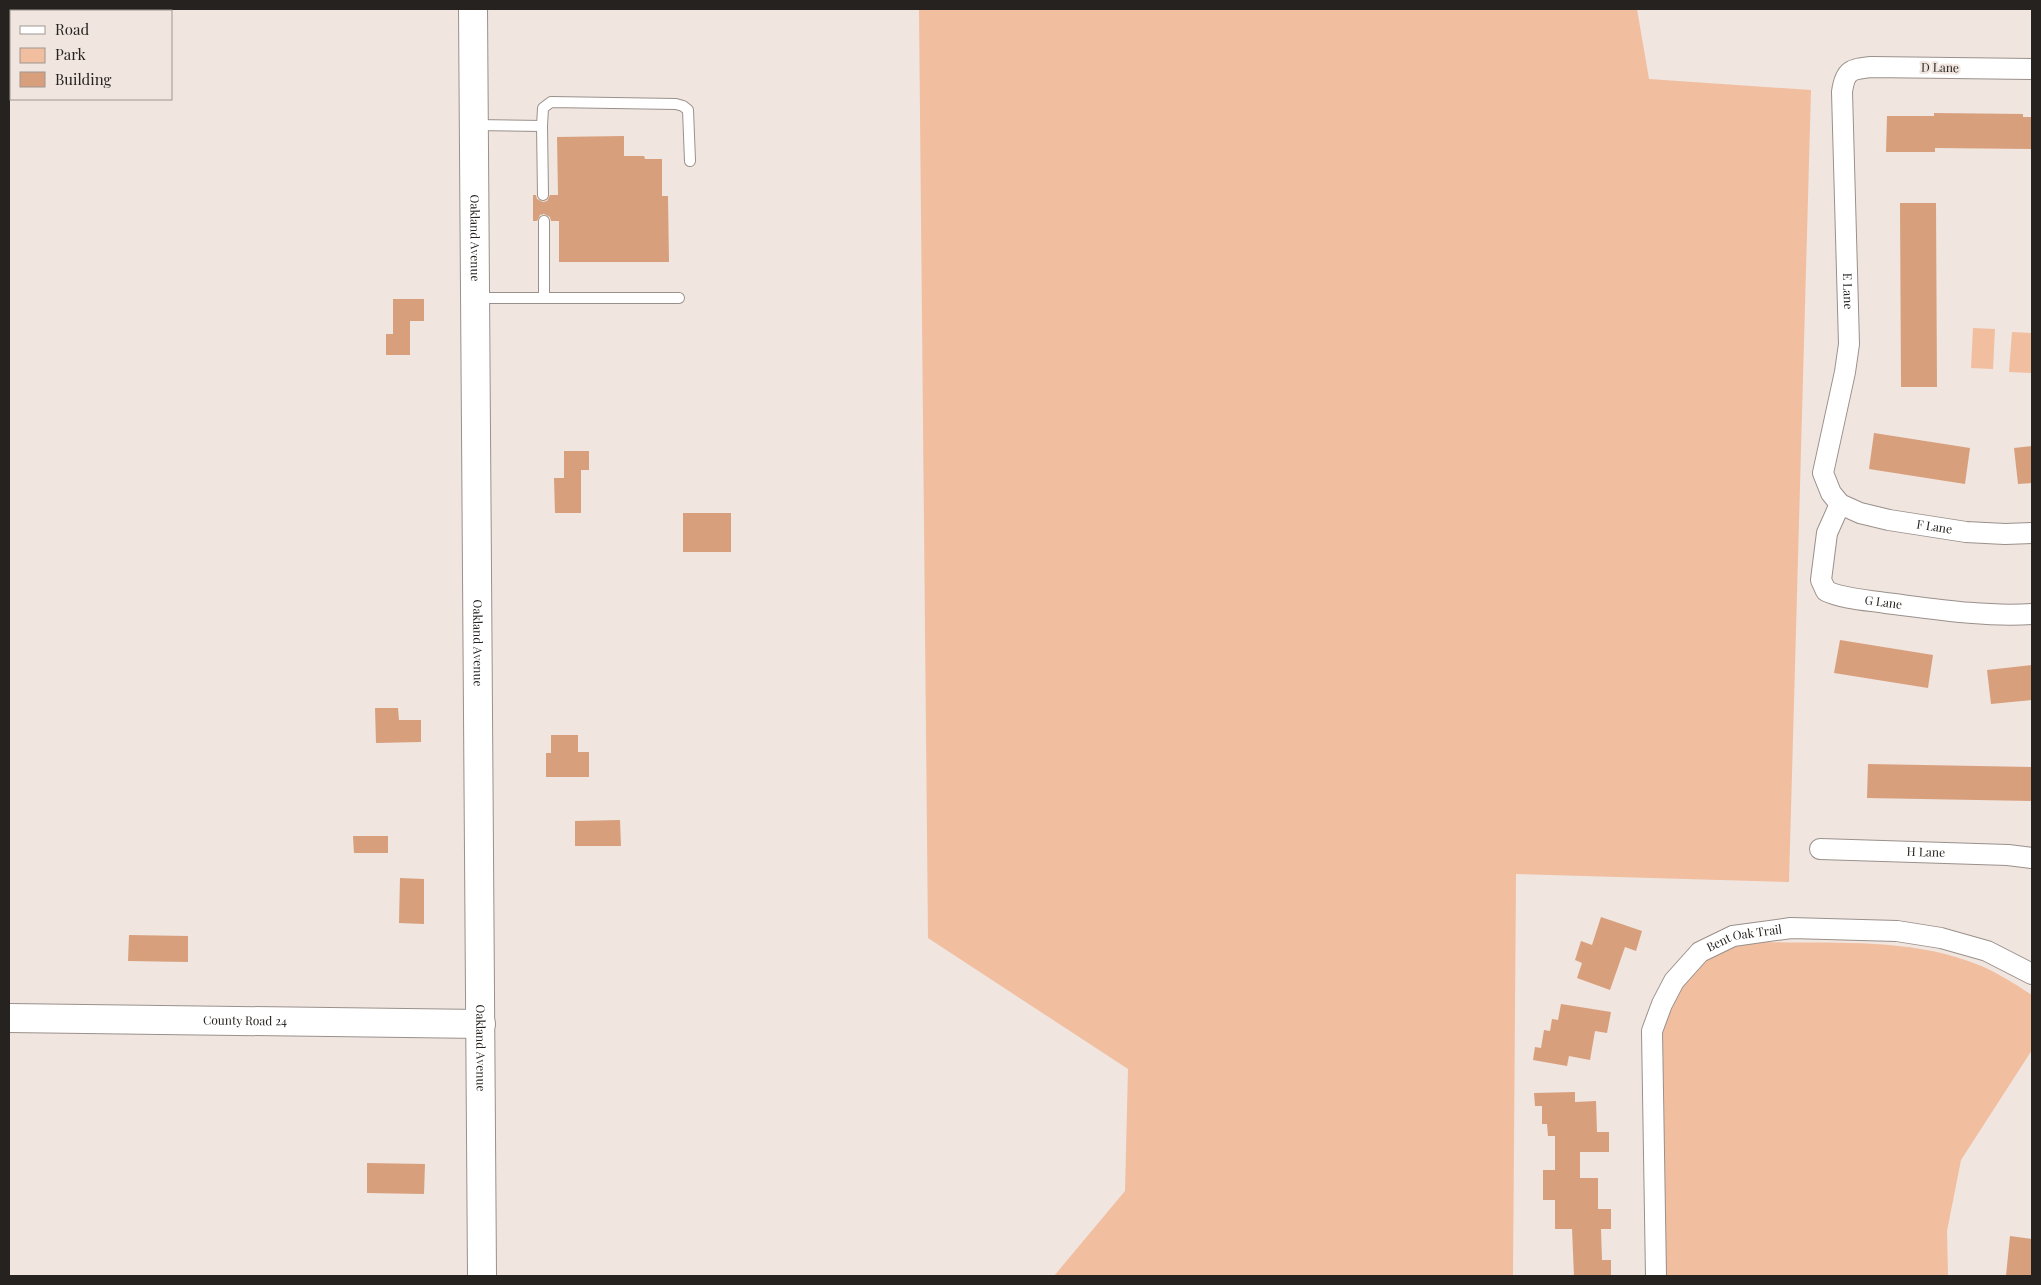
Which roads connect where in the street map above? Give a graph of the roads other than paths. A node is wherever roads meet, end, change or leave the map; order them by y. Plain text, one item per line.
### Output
1 (473, 9) edge
2 (2032, 69) edge
3 (1850, 72) joint
4 (474, 124) junction
5 (542, 126) junction
6 (690, 161) dead end
7 (543, 195) dead end
8 (544, 221) dead end
9 (476, 298) junction
10 (544, 298) junction
11 (679, 298) dead end
12 (1840, 504) junction
13 (2032, 533) edge
14 (2032, 614) edge
15 (1820, 849) dead end
16 (2032, 858) edge
17 (2032, 974) edge
18 (9, 1018) edge
19 (481, 1024) junction
20 (482, 1276) edge
21 (1656, 1276) edge

1 - 4 street, Oakland Avenue
2 - 3 street, D Lane
3 - 12 street, E Lane
4 - 5 lane
4 - 9 street, Oakland Avenue
5 - 6 lane
5 - 7 lane
8 - 10 lane
9 - 10 lane
9 - 19 street, Oakland Avenue
10 - 11 lane
12 - 13 street, F Lane
12 - 14 street, G Lane
15 - 16 street, H Lane
17 - 21 street, Bent Oak Trail
18 - 19 street, County Road 24
19 - 20 street, Oakland Avenue

